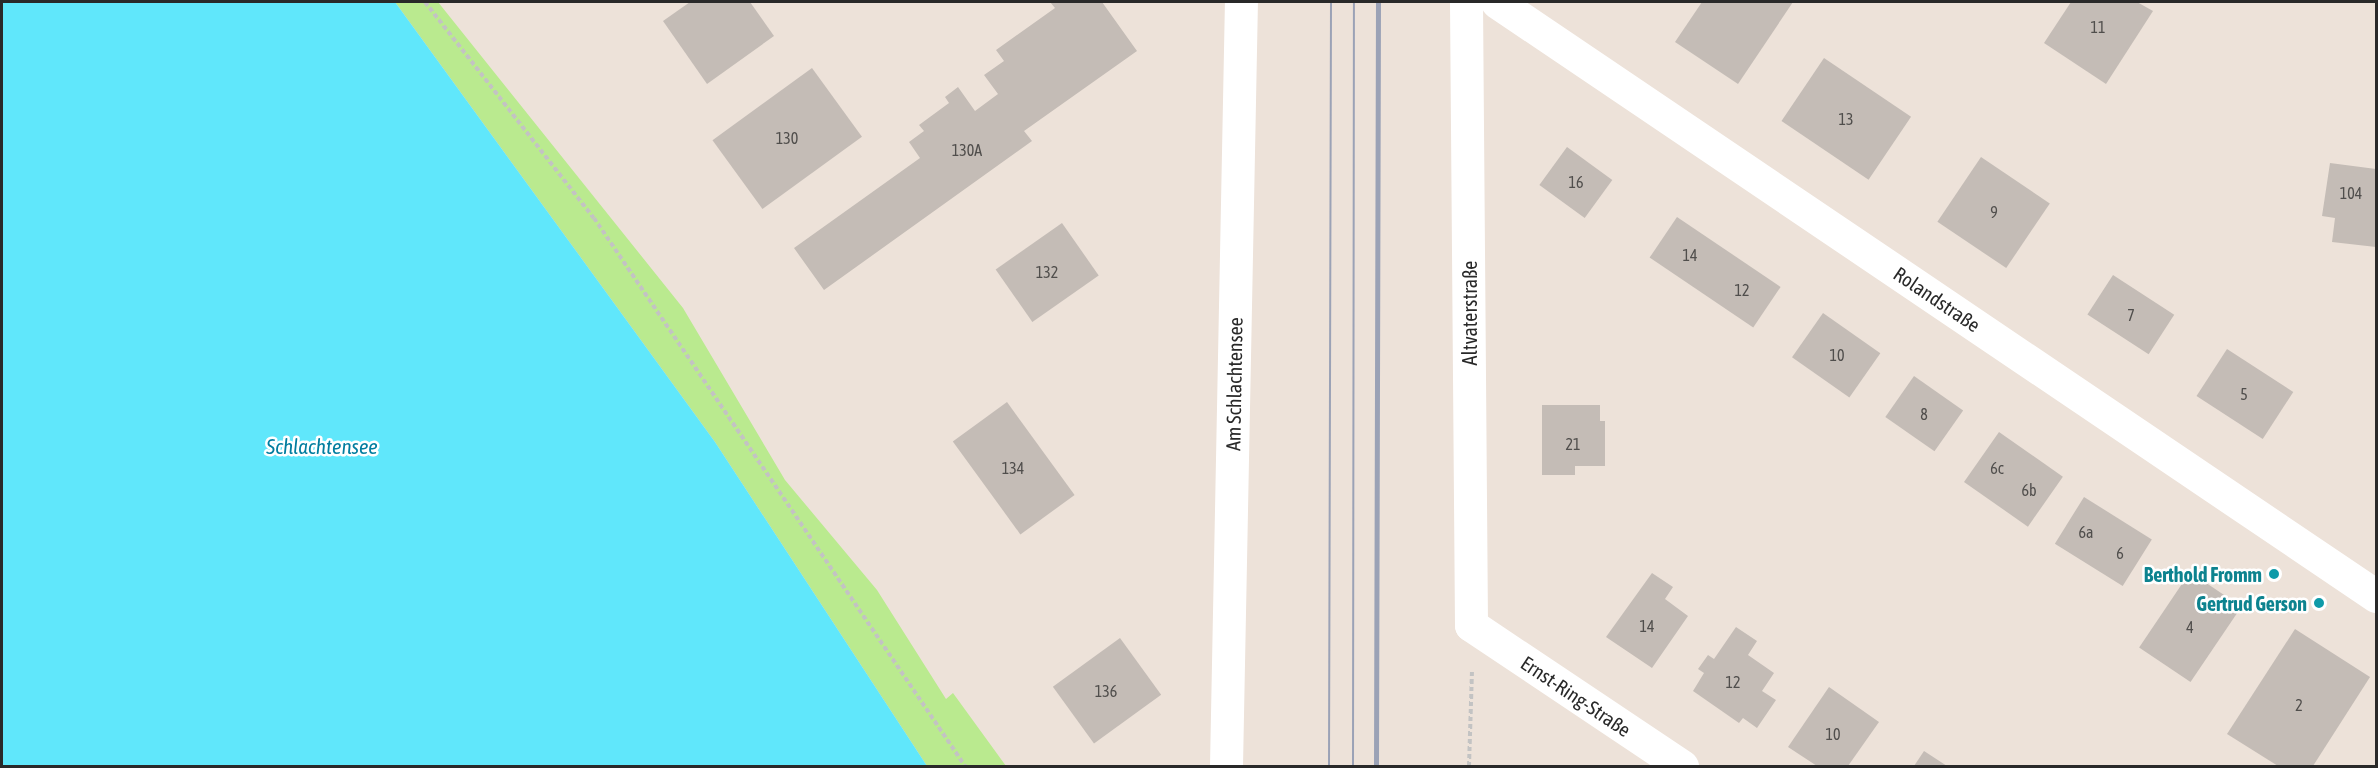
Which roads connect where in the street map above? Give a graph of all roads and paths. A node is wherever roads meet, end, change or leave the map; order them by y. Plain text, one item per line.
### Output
1 (425, 2) edge
2 (1241, 2) edge
3 (1466, 2) edge
4 (1497, 2) edge
5 (2376, 596) edge
6 (1471, 625) joint
7 (1472, 665) dead end
8 (965, 766) edge
9 (1226, 766) edge
10 (1469, 766) edge
11 (1682, 766) edge

1 - 8 path
2 - 9 street, Am Schlachtensee
3 - 6 street, Altvaterstraße
4 - 5 street, Rolandstraße
6 - 11 street, Ernst-Ring-Straße
7 - 10 path

